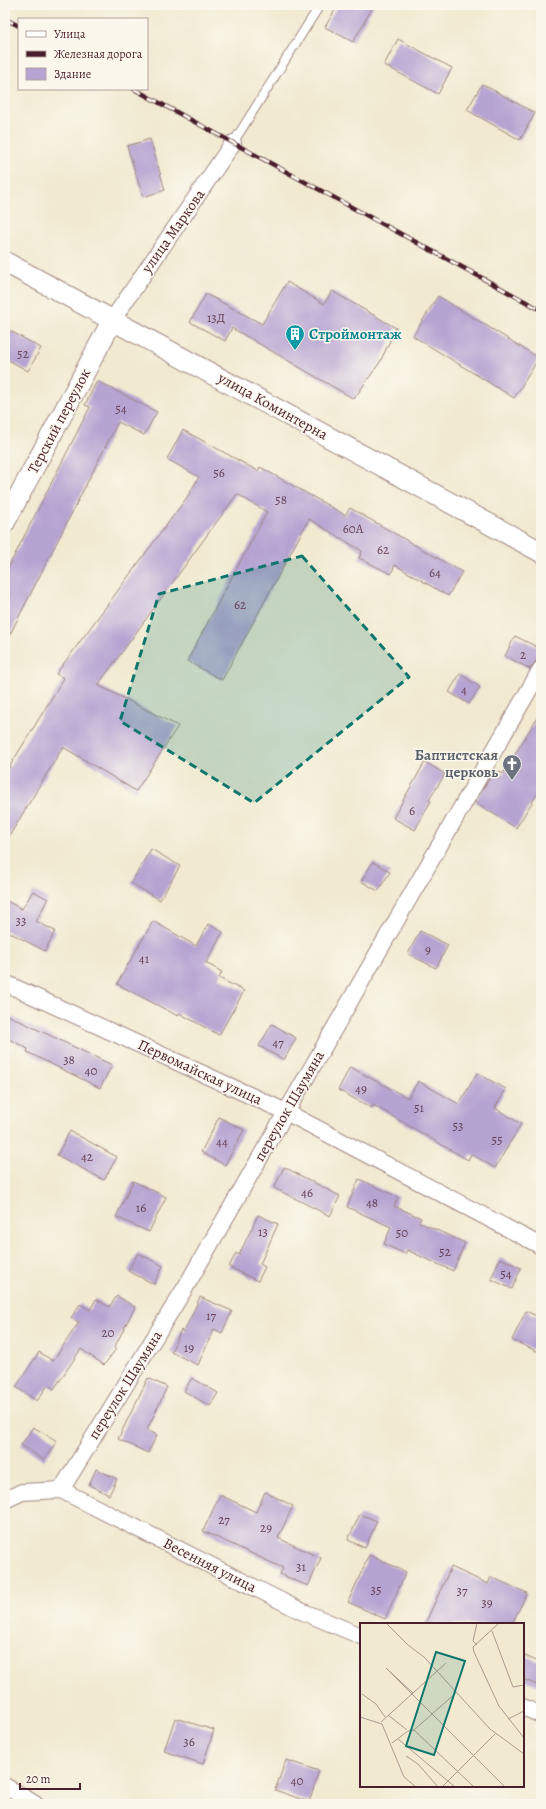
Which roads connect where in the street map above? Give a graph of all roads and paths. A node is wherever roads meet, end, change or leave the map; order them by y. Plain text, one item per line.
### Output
1 (320, 5) edge
2 (233, 143) joint
3 (5, 262) edge
4 (112, 319) junction
5 (5, 522) edge
6 (541, 552) edge
7 (541, 669) edge
8 (5, 983) edge
9 (286, 1112) junction
10 (541, 1246) edge
11 (61, 1490) junction
12 (5, 1500) edge
13 (360, 1636) edge
14 (524, 1707) edge
15 (541, 1715) edge
16 (5, 1786) edge
17 (35, 1804) edge

1 - 2 lane
2 - 4 street, улица Маркова
3 - 4 street, улица Коминтерна
4 - 5 street, Терский переулок
4 - 6 street, улица Коминтерна
7 - 9 street, переулок Шаумяна
8 - 9 street, Первомайская улица
9 - 10 street, Первомайская улица
9 - 11 street, переулок Шаумяна
11 - 12 street
11 - 13 street, Весенняя улица
14 - 15 street
16 - 17 street

